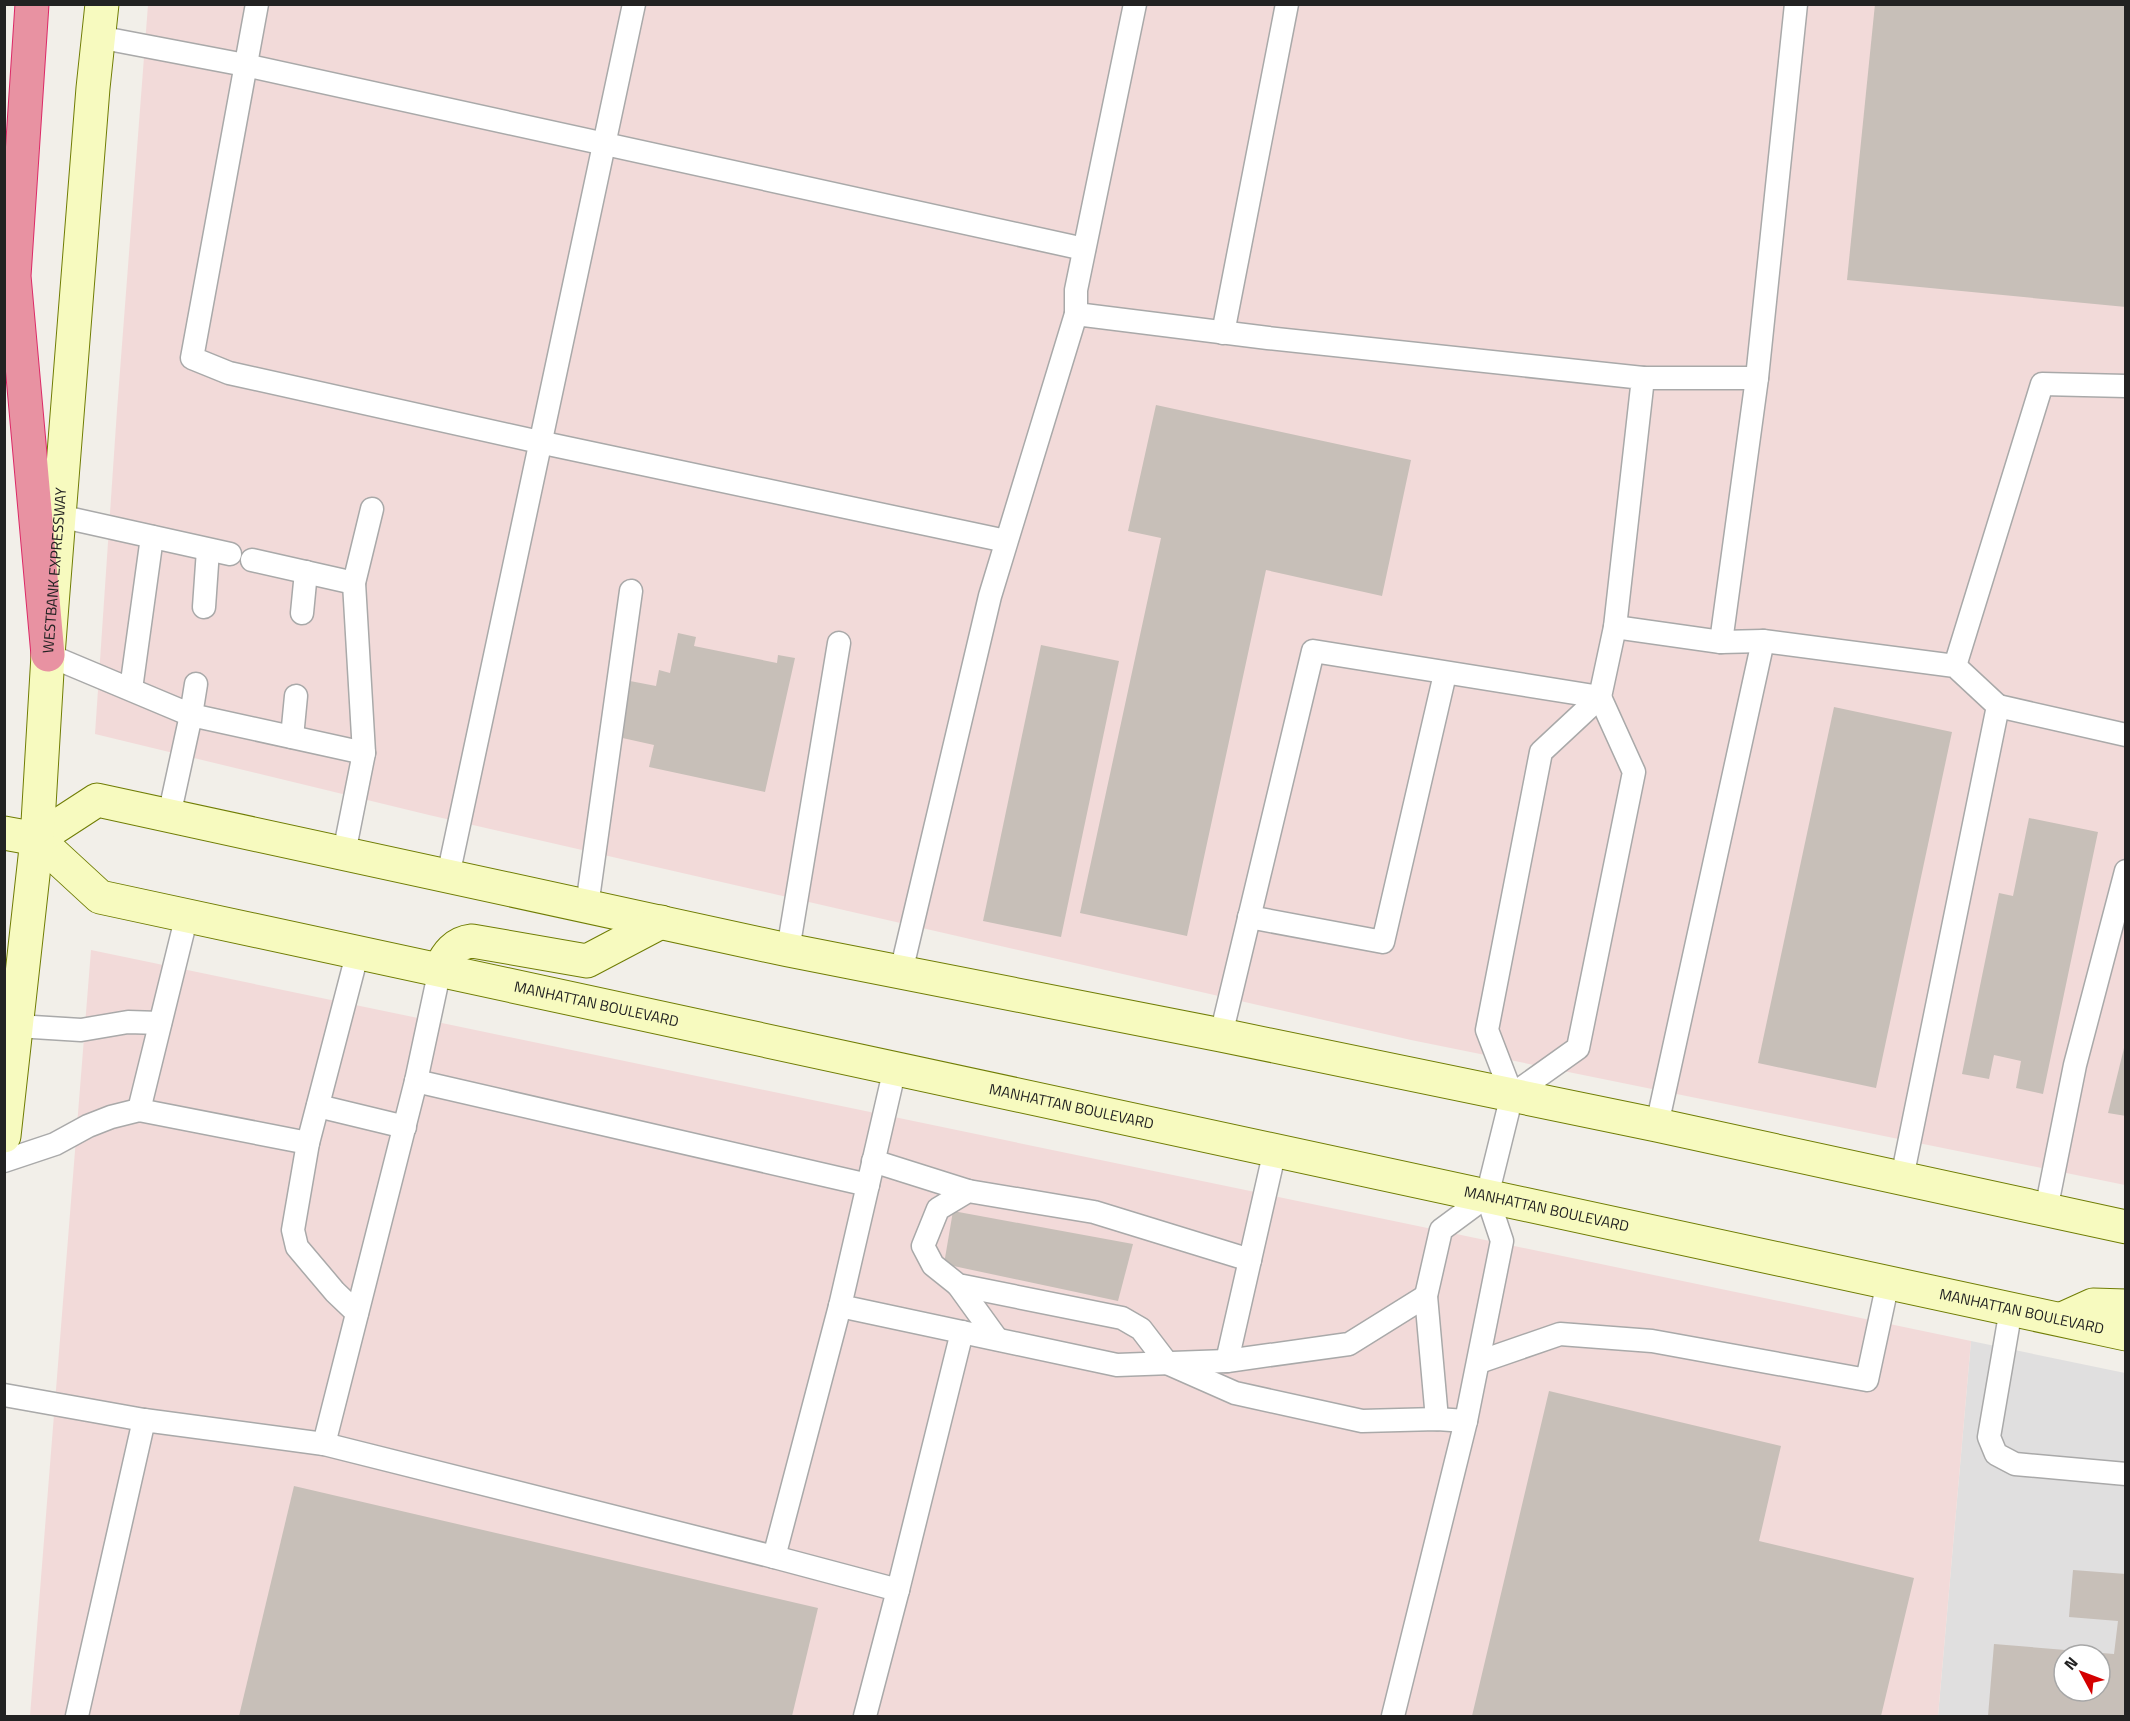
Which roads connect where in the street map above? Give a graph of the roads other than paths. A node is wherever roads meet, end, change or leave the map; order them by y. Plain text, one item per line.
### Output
1 (32, 4) edge
2 (102, 4) edge
3 (257, 4) edge
4 (634, 4) edge
5 (1135, 4) edge
6 (1287, 4) edge
7 (1796, 4) edge
8 (98, 37) junction
9 (245, 65) junction
10 (604, 145) junction
11 (1084, 249) junction
12 (1076, 314) junction
13 (1223, 333) junction
14 (1643, 378) junction
15 (1757, 378) junction
16 (2126, 386) edge
17 (541, 442) junction
18 (372, 510) dead end
19 (59, 516) junction
20 (152, 537) junction
21 (1006, 541) junction
22 (252, 560) dead end
23 (306, 572) junction
24 (354, 583) junction
25 (631, 591) dead end
26 (204, 607) dead end
27 (302, 613) dead end
28 (1616, 627) junction
29 (1763, 641) junction
30 (1721, 642) junction
31 (839, 643) dead end
32 (48, 655) junction
33 (1955, 666) junction
34 (1445, 674) junction
35 (196, 684) dead end
36 (131, 689) junction
37 (296, 696) dead end
38 (1600, 697) junction
39 (1998, 706) junction
40 (191, 716) junction
41 (2126, 735) edge
42 (292, 737) junction
43 (364, 753) junction
44 (169, 816) junction
45 (4, 833) edge
46 (37, 839) junction
47 (344, 853) junction
48 (2126, 871) edge
49 (448, 876) junction
50 (587, 906) junction
51 (187, 915) junction
52 (1249, 917) junction
53 (661, 922) junction
54 (788, 950) junction
55 (358, 951) junction
56 (440, 969) junction
57 (901, 972) junction
58 (160, 1023) junction
59 (17, 1026) junction
60 (1221, 1035) junction
61 (895, 1068) junction
62 (416, 1081) junction
63 (1512, 1095) junction
64 (318, 1106) junction
65 (139, 1110) junction
66 (1657, 1125) junction
67 (405, 1127) junction
68 (4, 1136) edge
69 (308, 1143) junction
70 (1275, 1150) junction
71 (4, 1161) edge
72 (873, 1161) junction
73 (1902, 1179) junction
74 (867, 1185) junction
75 (968, 1191) junction
76 (1487, 1196) junction
77 (2046, 1210) junction
78 (2126, 1227) edge
79 (1250, 1260) junction
80 (1888, 1282) junction
81 (958, 1285) junction
82 (1426, 1296) junction
83 (840, 1306) junction
84 (2126, 1306) edge
85 (2011, 1309) junction
86 (357, 1313) junction
87 (2060, 1320) junction
88 (962, 1332) junction
89 (2126, 1334) edge
90 (997, 1339) junction
91 (1227, 1361) junction
92 (1479, 1362) junction
93 (1167, 1363) junction
94 (4, 1395) edge
95 (1437, 1419) junction
96 (144, 1420) junction
97 (1466, 1421) junction
98 (324, 1444) junction
99 (2126, 1474) edge
100 (774, 1557) junction
101 (898, 1590) junction
102 (77, 1716) edge
103 (865, 1716) edge
104 (1393, 1716) edge

1 - 32 highway
2 - 8 street, WESTBANK EXPRESSWAY
3 - 9 lane
4 - 10 lane
5 - 11 lane
6 - 13 lane
7 - 15 lane
8 - 9 lane
8 - 19 street, WESTBANK EXPRESSWAY
9 - 10 lane
9 - 17 lane
10 - 11 lane
10 - 17 lane
11 - 12 lane
12 - 13 lane
12 - 21 lane
13 - 14 lane
14 - 15 lane
14 - 28 lane
15 - 30 lane
16 - 33 lane
17 - 21 lane
17 - 49 lane
18 - 24 lane
19 - 20 lane
19 - 32 street, WESTBANK EXPRESSWAY
20 - 26 lane
20 - 36 lane
21 - 57 lane
22 - 23 lane
23 - 24 lane
23 - 27 lane
24 - 43 lane
25 - 50 lane
28 - 30 lane
28 - 38 lane
29 - 30 lane
29 - 33 lane
29 - 66 lane
31 - 54 lane
32 - 36 lane
32 - 46 street, WESTBANK EXPRESSWAY
33 - 39 lane
34 - 38 lane
34 - 52 lane
34 - 52 lane
35 - 40 lane
36 - 40 lane
37 - 42 lane
38 - 63 lane
38 - 63 lane
39 - 41 lane
39 - 73 lane
40 - 42 lane
40 - 44 lane
42 - 43 lane
43 - 47 lane
44 - 46 street
44 - 47 street
45 - 46 street
46 - 51 street, MANHATTAN BOULEVARD
46 - 59 street, WESTBANK EXPRESSWAY
47 - 49 street
48 - 77 lane
49 - 50 street
50 - 53 street
51 - 55 street, MANHATTAN BOULEVARD
51 - 58 lane
52 - 60 lane
53 - 54 street
53 - 56 street
54 - 57 street
55 - 56 street, MANHATTAN BOULEVARD
55 - 64 lane
56 - 61 street, MANHATTAN BOULEVARD
56 - 62 lane
57 - 60 street
58 - 59 lane
58 - 65 lane
59 - 68 street, WESTBANK EXPRESSWAY
60 - 63 street
61 - 70 street, MANHATTAN BOULEVARD
61 - 72 lane
62 - 67 lane
62 - 74 lane
63 - 66 street
63 - 76 lane
64 - 67 lane
64 - 69 lane
65 - 69 lane
65 - 71 lane
66 - 73 street
67 - 86 lane
69 - 86 lane
70 - 76 street, MANHATTAN BOULEVARD
70 - 79 lane
72 - 74 lane
72 - 75 lane
73 - 77 street
74 - 83 lane
75 - 79 lane
75 - 81 lane
76 - 80 street, MANHATTAN BOULEVARD
76 - 82 lane
76 - 92 lane
77 - 78 street
79 - 91 lane
80 - 85 street, MANHATTAN BOULEVARD
80 - 92 lane
81 - 90 lane
81 - 93 lane
82 - 91 lane
82 - 95 lane
83 - 88 lane
83 - 100 lane
84 - 87 street
85 - 87 street, MANHATTAN BOULEVARD
85 - 99 lane
86 - 98 lane
87 - 89 street, MANHATTAN BOULEVARD
88 - 90 lane
88 - 101 lane
90 - 93 lane
91 - 93 lane
92 - 97 lane
93 - 95 lane
94 - 96 lane
95 - 97 lane
96 - 98 lane
96 - 102 lane
97 - 104 lane
98 - 100 lane
100 - 101 lane
101 - 103 lane

